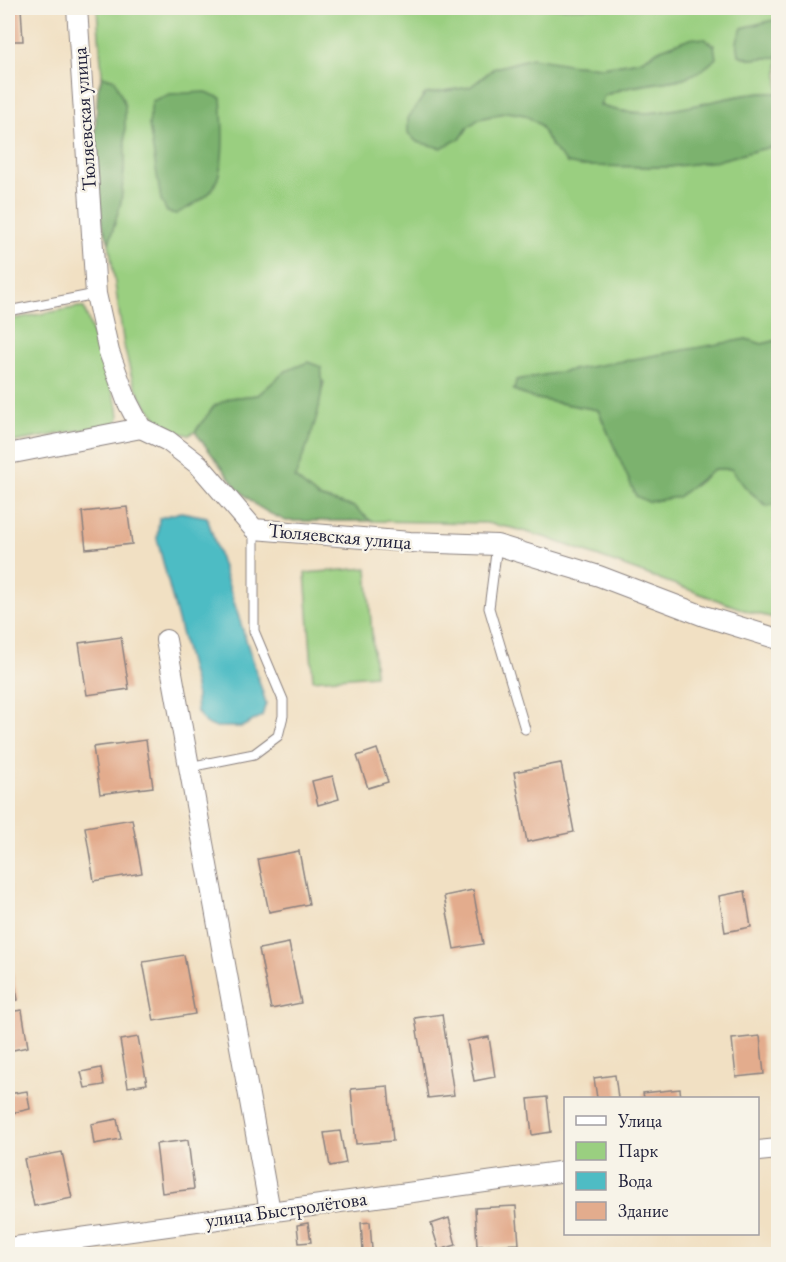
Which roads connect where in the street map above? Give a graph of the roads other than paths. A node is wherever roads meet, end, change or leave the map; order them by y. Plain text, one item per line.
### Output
1 (77, 8) edge
2 (96, 294) junction
3 (8, 311) edge
4 (141, 428) junction
5 (8, 454) edge
6 (254, 529) junction
7 (497, 545) junction
8 (778, 639) edge
9 (166, 640) dead end
10 (525, 729) dead end
11 (189, 767) junction
12 (778, 1149) edge
13 (759, 1151) edge
14 (564, 1171) edge
15 (270, 1211) junction
16 (8, 1248) edge

1 - 2 street, Тюляевская улица
2 - 3 lane
2 - 4 street, Тюляевская улица
4 - 5 street
4 - 6 street, Тюляевская улица
6 - 7 street, Тюляевская улица
6 - 11 lane
7 - 8 street, Тюляевская улица
7 - 10 lane
9 - 11 street
11 - 15 street
12 - 13 street
14 - 15 street, улица Быстролётова
15 - 16 street, улица Быстролётова

